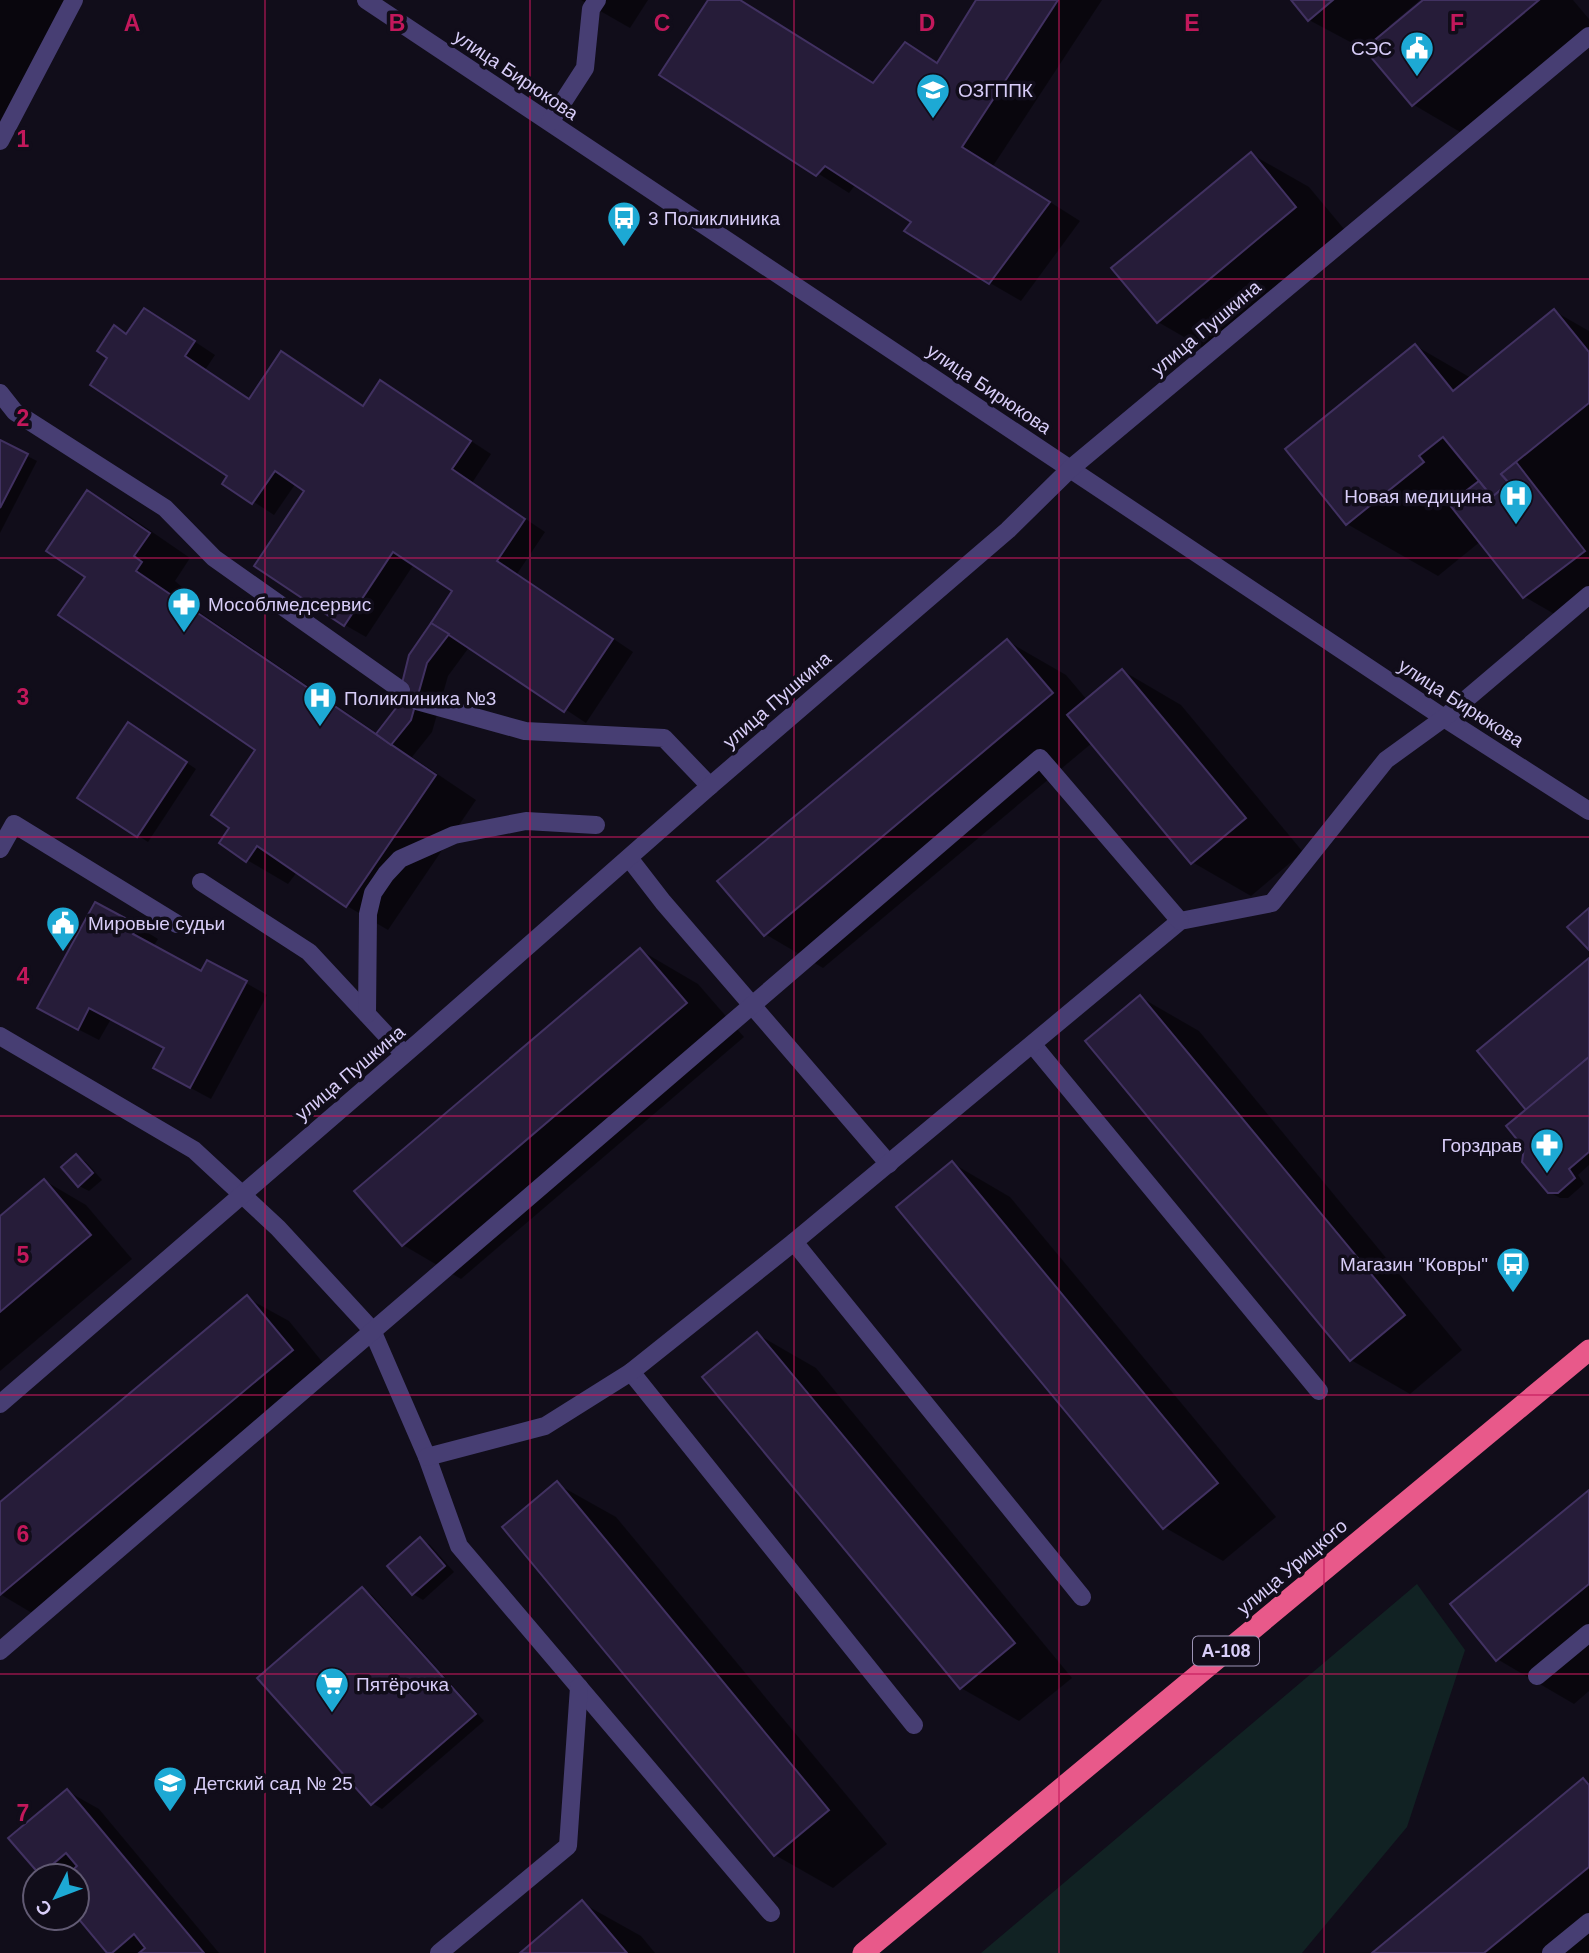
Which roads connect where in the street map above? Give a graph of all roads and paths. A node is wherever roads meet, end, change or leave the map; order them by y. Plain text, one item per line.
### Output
1 (74, 0) edge
2 (366, 0) edge
3 (597, 0) edge
4 (1589, 36) edge
5 (550, 122) junction
6 (0, 141) edge
7 (0, 393) edge
8 (1070, 469) junction
9 (1589, 595) edge
10 (401, 691) dead end
11 (417, 701) dead end
12 (1444, 718) junction
13 (710, 786) junction
14 (1589, 811) edge
15 (596, 825) dead end
16 (0, 849) edge
17 (629, 858) junction
18 (201, 882) dead end
19 (1180, 921) junction
20 (177, 924) dead end
21 (753, 1004) junction
22 (367, 1014) junction
23 (0, 1036) edge
24 (1033, 1045) junction
25 (404, 1054) junction
26 (889, 1164) junction
27 (242, 1193) junction
28 (794, 1242) junction
29 (372, 1330) junction
30 (1589, 1350) edge
31 (631, 1372) junction
32 (1319, 1391) dead end
33 (0, 1404) edge
34 (427, 1457) junction
35 (1082, 1597) dead end
36 (1589, 1633) edge
37 (0, 1651) edge
38 (1537, 1675) dead end
39 (579, 1687) junction
40 (915, 1725) dead end
41 (771, 1913) dead end
42 (1589, 1922) edge
43 (439, 1953) edge
44 (863, 1953) edge
45 (1551, 1953) edge

1 - 6 street
2 - 5 street, улица Бирюкова
3 - 5 street
4 - 8 street, улица Пушкина
5 - 8 street, улица Бирюкова
7 - 10 street
8 - 12 street, улица Бирюкова
8 - 13 street, улица Пушкина
9 - 12 street
11 - 13 street
12 - 14 street, улица Бирюкова
12 - 19 street
13 - 17 street, улица Пушкина
15 - 22 street
16 - 20 street
17 - 21 street
17 - 25 street, улица Пушкина
18 - 22 street
19 - 21 street
19 - 24 street
21 - 26 street
21 - 29 street
22 - 25 street
23 - 27 street
24 - 26 street
24 - 32 street
25 - 27 street, улица Пушкина
26 - 28 street
27 - 29 street
27 - 33 street, улица Пушкина
28 - 31 street
28 - 35 street
29 - 34 street
29 - 37 street
30 - 44 highway, улица Урицкого / А-108
31 - 34 street
31 - 40 street
34 - 39 street
36 - 38 street
39 - 41 street
39 - 43 street
42 - 45 street

